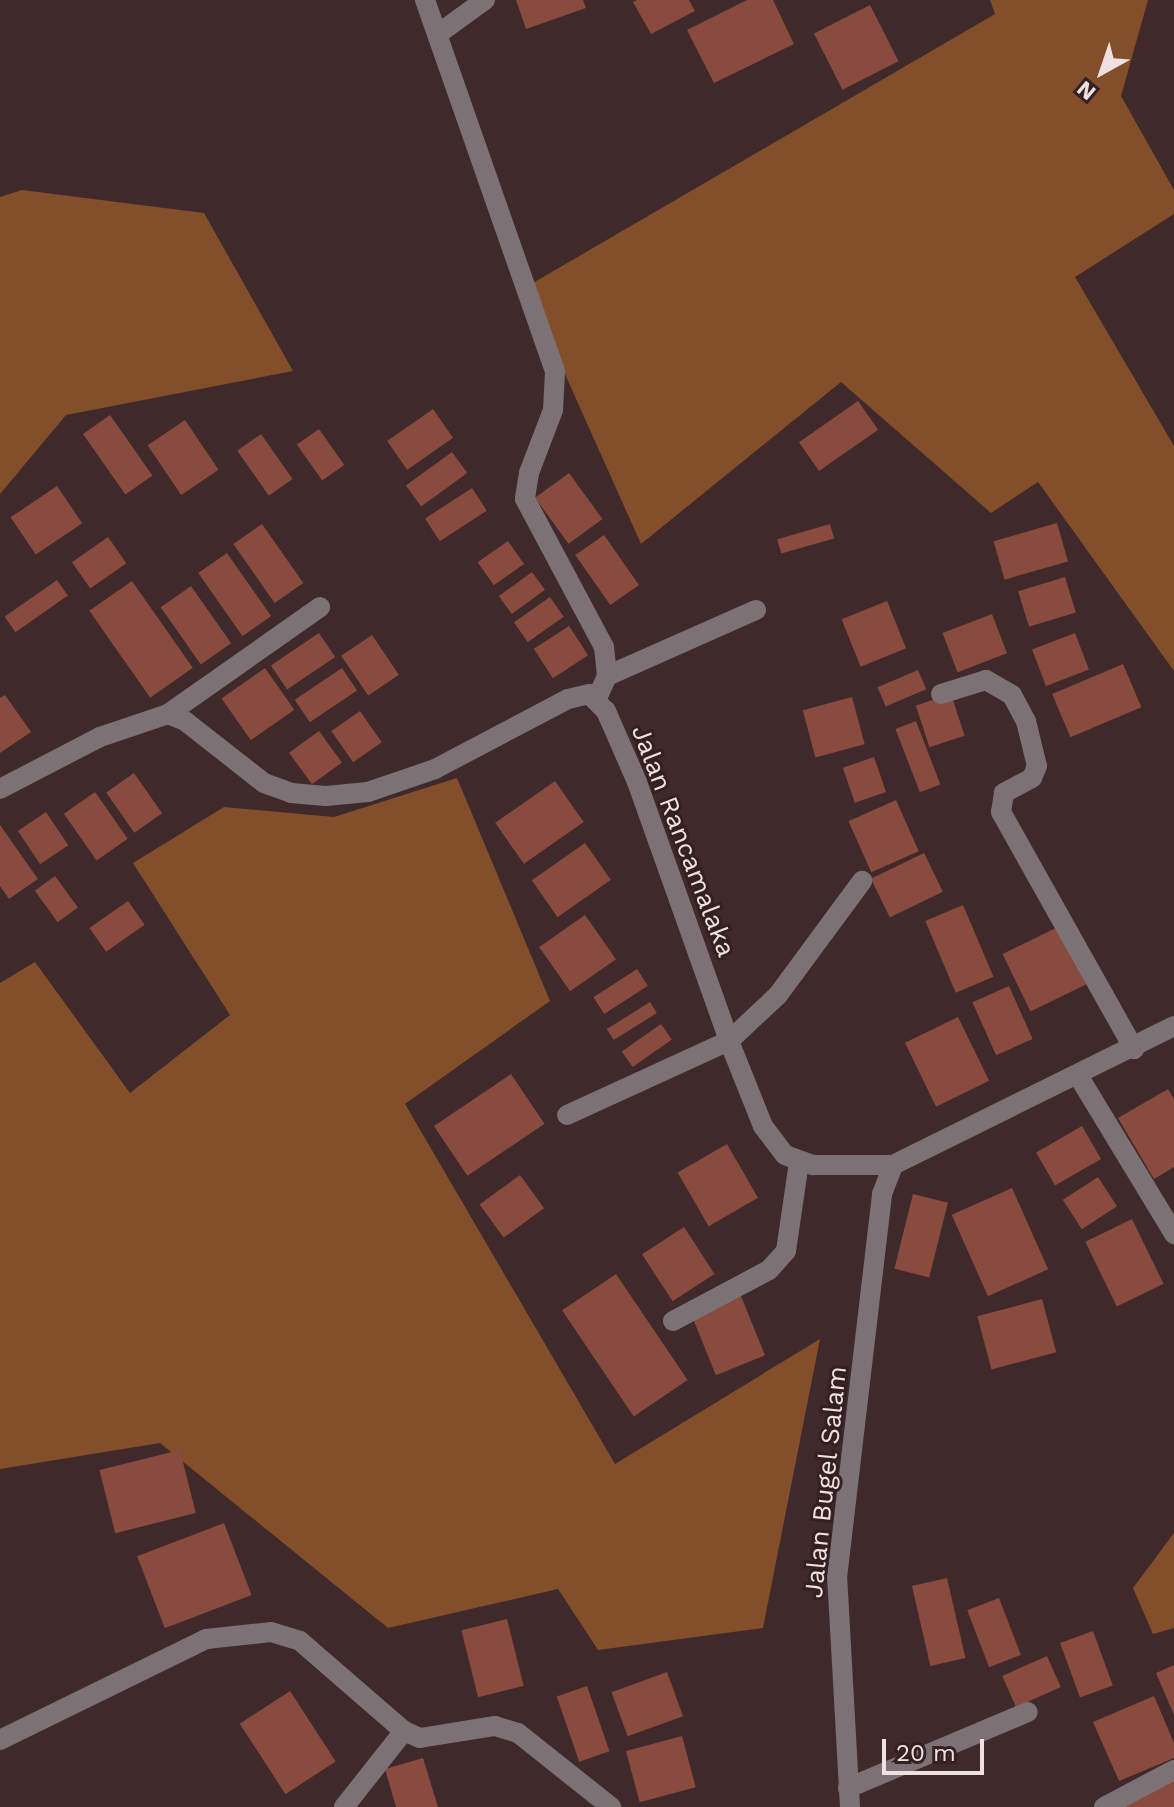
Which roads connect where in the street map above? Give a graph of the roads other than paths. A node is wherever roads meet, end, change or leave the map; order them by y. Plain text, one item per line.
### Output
1 (425, 0) edge
2 (485, 0) edge
3 (438, 34) junction
4 (320, 607) dead end
5 (756, 610) dead end
6 (607, 676) junction
7 (941, 694) dead end
8 (597, 698) junction
9 (168, 714) junction
10 (0, 789) edge
11 (862, 881) dead end
12 (1174, 1026) edge
13 (729, 1041) junction
14 (1134, 1049) junction
15 (1079, 1077) junction
16 (567, 1115) dead end
17 (806, 1163) junction
18 (884, 1166) junction
19 (1174, 1234) edge
20 (673, 1321) dead end
21 (1028, 1712) dead end
22 (404, 1731) junction
23 (0, 1740) edge
24 (1174, 1770) edge
25 (849, 1798) edge
26 (344, 1807) edge
27 (611, 1807) edge
28 (1104, 1807) edge

1 - 3 street
2 - 3 street
3 - 6 street
4 - 9 street
5 - 6 street
6 - 8 street
7 - 14 street
8 - 9 street
8 - 13 street, Jalan Rancamalaka
9 - 10 street
11 - 13 street
12 - 14 street
13 - 16 street
13 - 17 street, Jalan Rancamalaka
14 - 15 street
15 - 18 street
15 - 19 street
17 - 18 street
17 - 20 street
18 - 25 street, Jalan Bugel Salam
21 - 25 street
22 - 23 street
22 - 26 street
22 - 27 street
24 - 28 street

